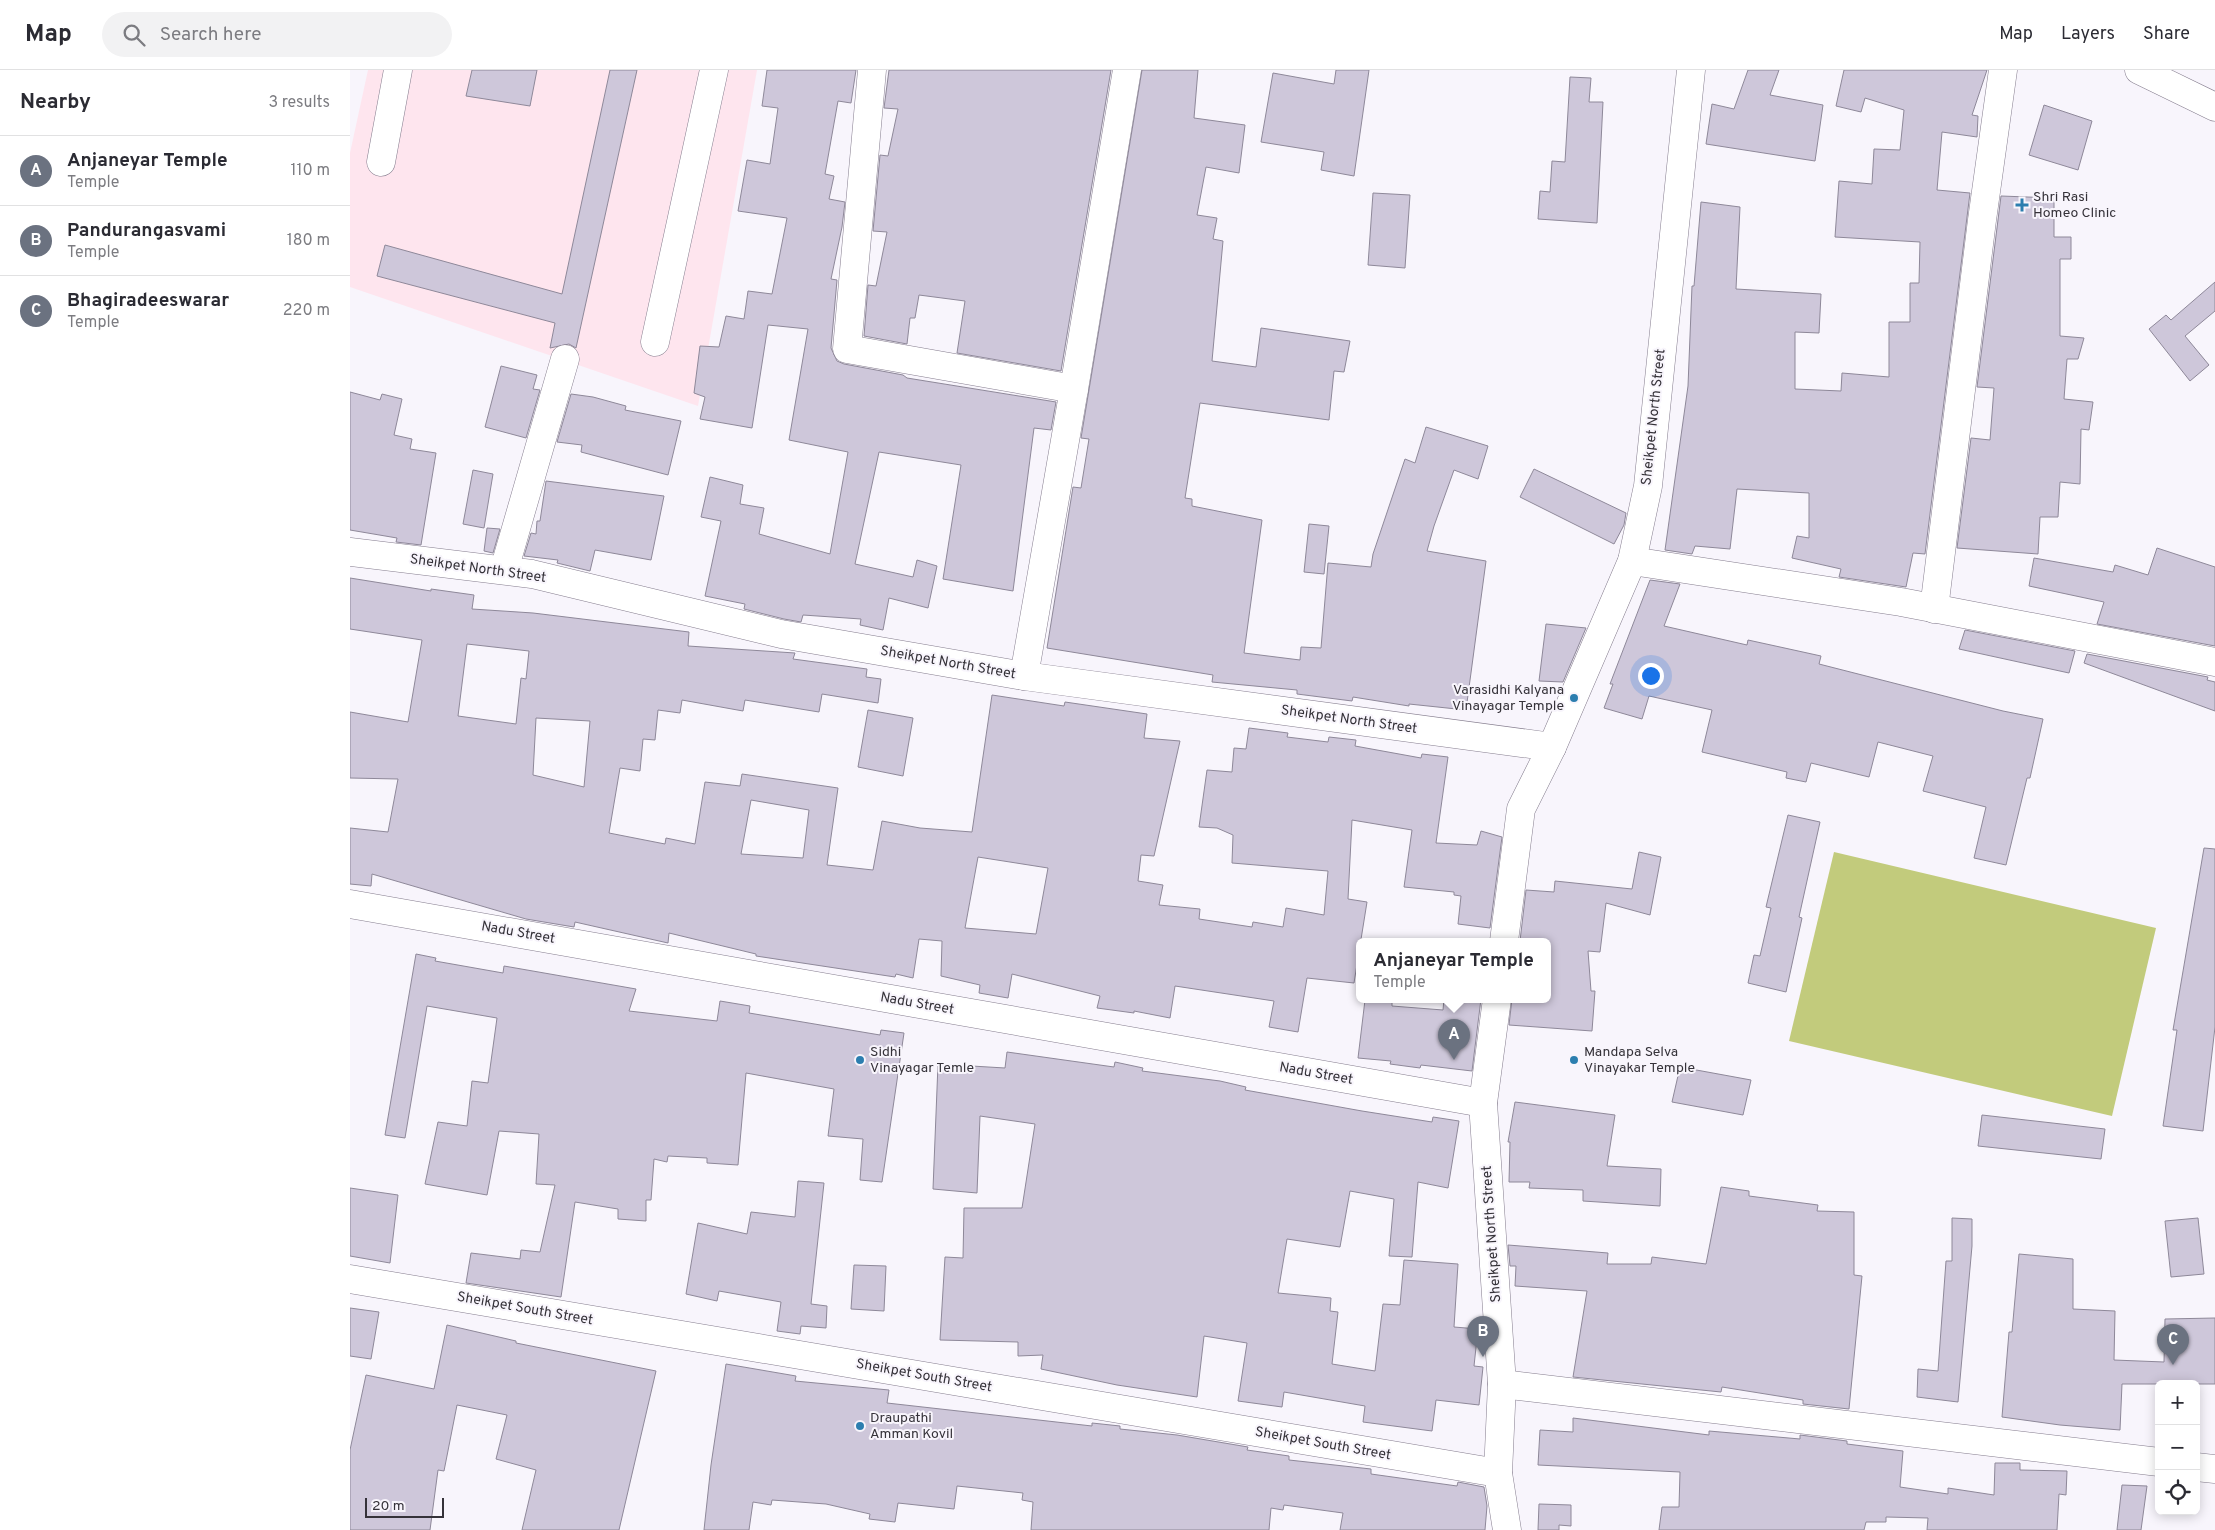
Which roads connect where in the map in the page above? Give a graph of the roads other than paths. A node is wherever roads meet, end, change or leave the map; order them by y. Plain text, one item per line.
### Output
1 (398, 70) edge
2 (714, 70) edge
3 (872, 70) edge
4 (1127, 70) edge
5 (1691, 70) edge
6 (2003, 70) edge
7 (2139, 70) edge
8 (2215, 106) edge
9 (381, 162) dead end
10 (655, 342) dead end
11 (566, 359) dead end
12 (1074, 389) junction
13 (350, 552) edge
14 (1632, 561) junction
15 (504, 570) junction
16 (1934, 608) junction
17 (2215, 662) edge
18 (1024, 676) junction
19 (1552, 747) junction
20 (350, 904) edge
21 (1504, 938) edge
22 (1496, 1003) edge
23 (1483, 1103) junction
24 (350, 1279) edge
25 (1502, 1384) junction
26 (2155, 1462) edge
27 (2200, 1467) edge
28 (2215, 1469) edge
29 (1498, 1473) junction
30 (1507, 1530) edge

1 - 9 street
2 - 10 street
3 - 12 street
4 - 12 street
5 - 14 street, Sheikpet North Street
6 - 16 street
7 - 8 street
11 - 15 street
12 - 18 street
13 - 15 street, Sheikpet North Street
14 - 16 street
14 - 19 street, Sheikpet North Street
15 - 18 street, Sheikpet North Street
16 - 17 street
18 - 19 street, Sheikpet North Street
19 - 21 street, Sheikpet North Street
20 - 23 street, Nadu Street
22 - 23 street, Sheikpet North Street
23 - 25 street, Sheikpet North Street
24 - 29 street, Sheikpet South Street
25 - 26 street
25 - 29 street, Sheikpet North Street
27 - 28 street
29 - 30 street, Sheikpet North Street

